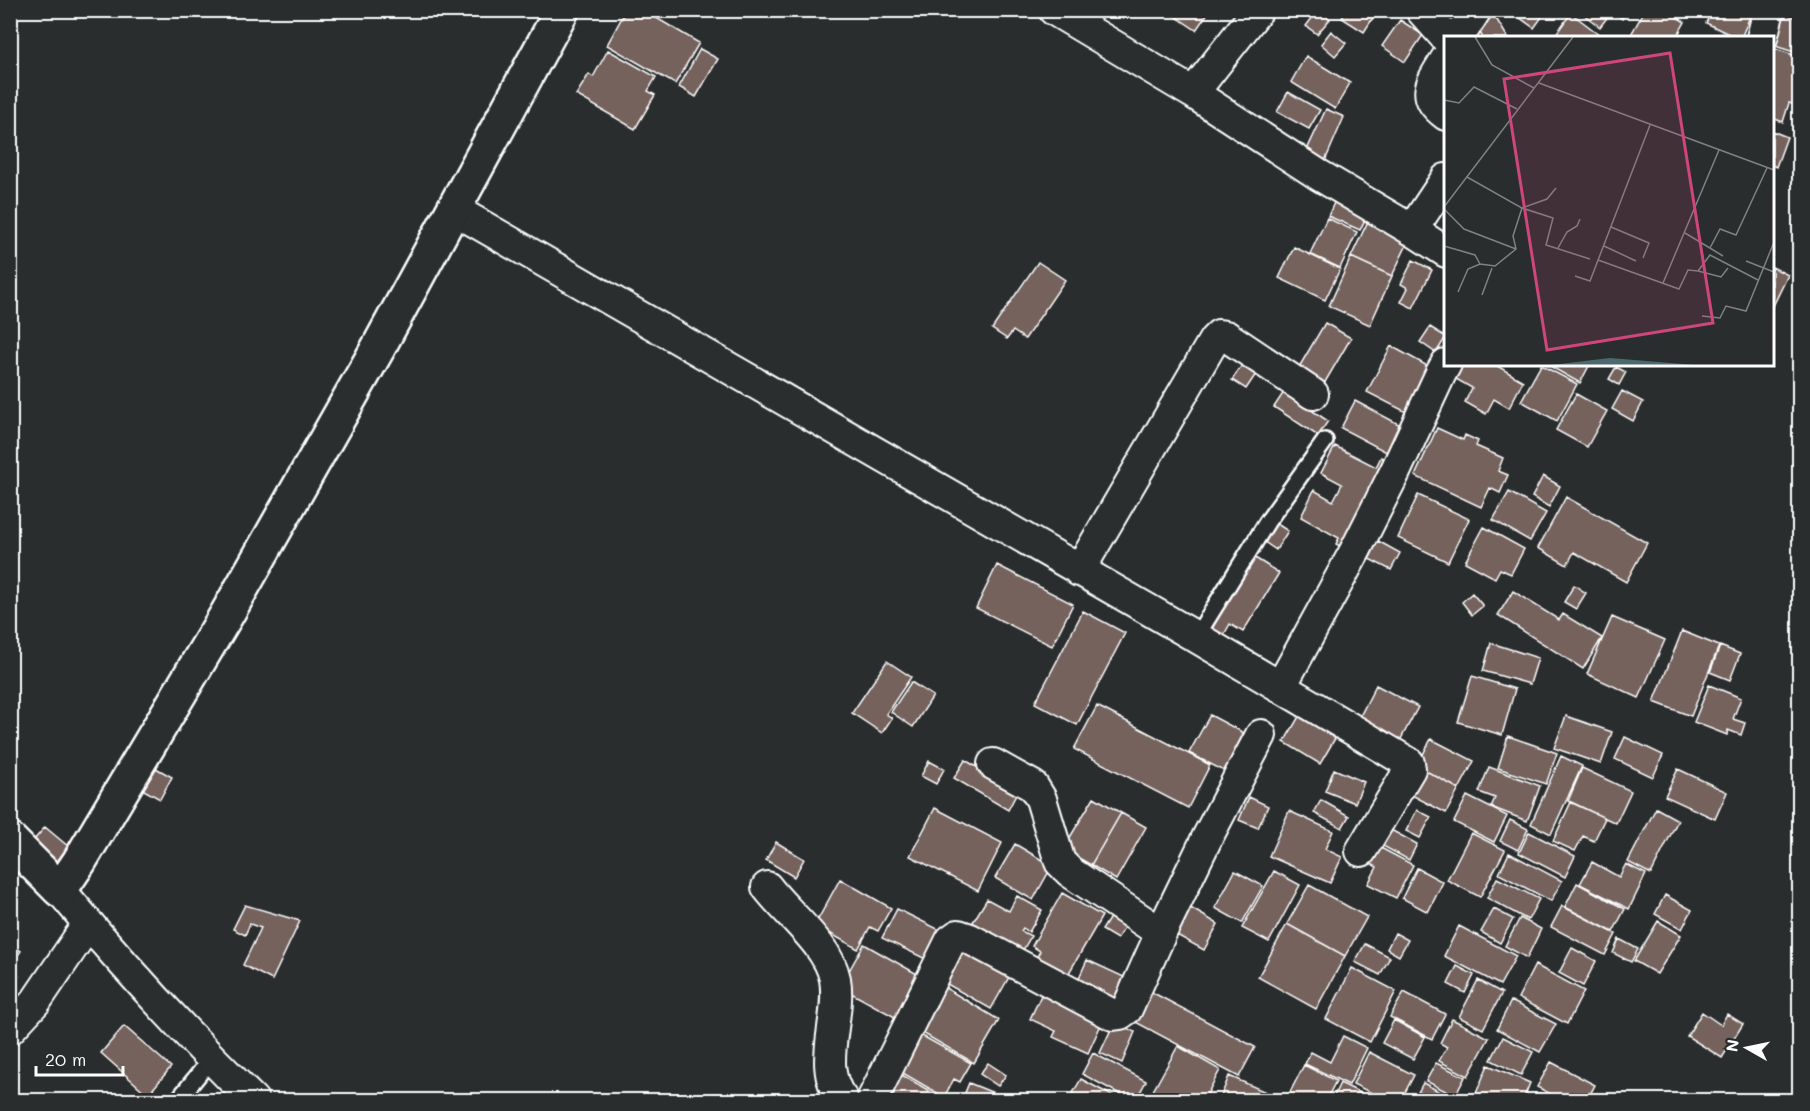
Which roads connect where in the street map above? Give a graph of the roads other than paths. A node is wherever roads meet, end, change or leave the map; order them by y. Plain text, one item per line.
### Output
1 (562, 10) edge
2 (1054, 10) edge
3 (1258, 10) edge
4 (1420, 10) edge
5 (1476, 10) edge
6 (1769, 10) edge
7 (1444, 36) edge
8 (1459, 36) edge
9 (1762, 36) edge
10 (1444, 62) edge
11 (1193, 93) junction
12 (1444, 114) edge
13 (1444, 182) edge
14 (453, 209) junction
15 (1412, 230) junction
16 (1444, 251) edge
17 (1445, 366) edge
18 (1313, 394) dead end
19 (1325, 441) dead end
20 (1079, 571) junction
21 (1196, 637) junction
22 (1281, 686) junction
23 (1261, 735) dead end
24 (993, 764) dead end
25 (10, 840) edge
26 (1361, 851) dead end
27 (767, 887) dead end
28 (60, 890) junction
29 (88, 924) junction
30 (1161, 933) junction
31 (10, 1029) edge
32 (211, 1059) junction
33 (178, 1101) edge
34 (253, 1101) edge
35 (843, 1101) edge
36 (872, 1101) edge

1 - 14 street
2 - 11 street
3 - 11 street
4 - 7 street
5 - 8 street
6 - 9 street
10 - 12 street
11 - 15 street
13 - 15 street
14 - 20 street
14 - 28 street
15 - 16 street
17 - 22 street
18 - 20 street
19 - 21 lane
20 - 21 street
21 - 22 street
22 - 26 street
23 - 30 street
24 - 30 street
25 - 28 street
27 - 35 street
28 - 29 street
29 - 31 street
29 - 32 street
30 - 36 street
32 - 33 lane
32 - 34 street

